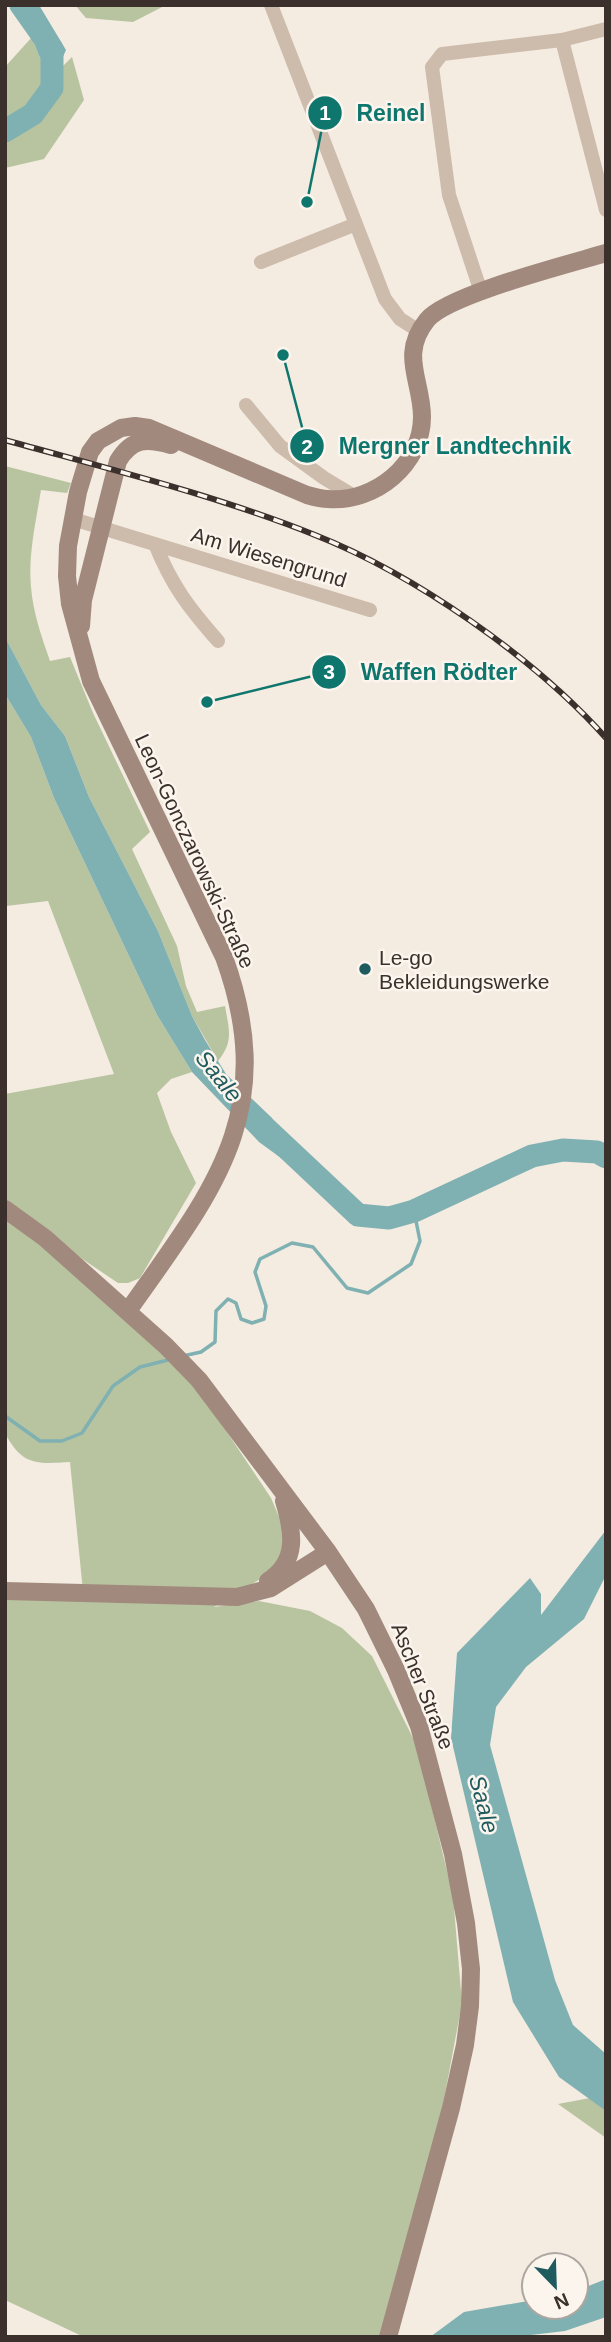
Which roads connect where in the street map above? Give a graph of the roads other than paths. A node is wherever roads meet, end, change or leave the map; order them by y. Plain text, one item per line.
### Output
1 (271, 5) edge
2 (606, 29) edge
3 (562, 40) junction
4 (606, 210) edge
5 (356, 224) junction
6 (606, 253) edge
7 (261, 262) dead end
8 (481, 292) junction
9 (419, 331) junction
10 (246, 405) dead end
11 (208, 454) junction
12 (354, 496) junction
13 (73, 519) junction
14 (100, 528) junction
15 (155, 544) junction
16 (370, 610) dead end
17 (80, 636) junction
18 (218, 641) dead end
19 (5, 1209) edge
20 (128, 1311) junction
21 (280, 1487) junction
22 (328, 1552) junction
23 (5, 1591) edge
24 (237, 1597) junction
25 (388, 2337) edge

1 - 5 street
2 - 3 street
3 - 4 street
3 - 8 street
5 - 7 street
5 - 9 street
6 - 8 street
8 - 9 street
9 - 12 street
10 - 12 street
11 - 12 street
11 - 13 street, Leon-Gonczarowski-Straße
11 - 14 street, Leon-Gonczarowski-Straße
13 - 14 street, Am Wiesengrund
13 - 17 street, Leon-Gonczarowski-Straße
14 - 15 street, Am Wiesengrund
14 - 17 street, Leon-Gonczarowski-Straße
15 - 16 street, Am Wiesengrund
15 - 18 street, Am Wiesengrund
17 - 20 street, Leon-Gonczarowski-Straße
19 - 20 street, Ascher Straße
20 - 21 street, Ascher Straße
21 - 22 street, Ascher Straße
21 - 24 street
22 - 24 street
22 - 25 street, Ascher Straße
23 - 24 street

